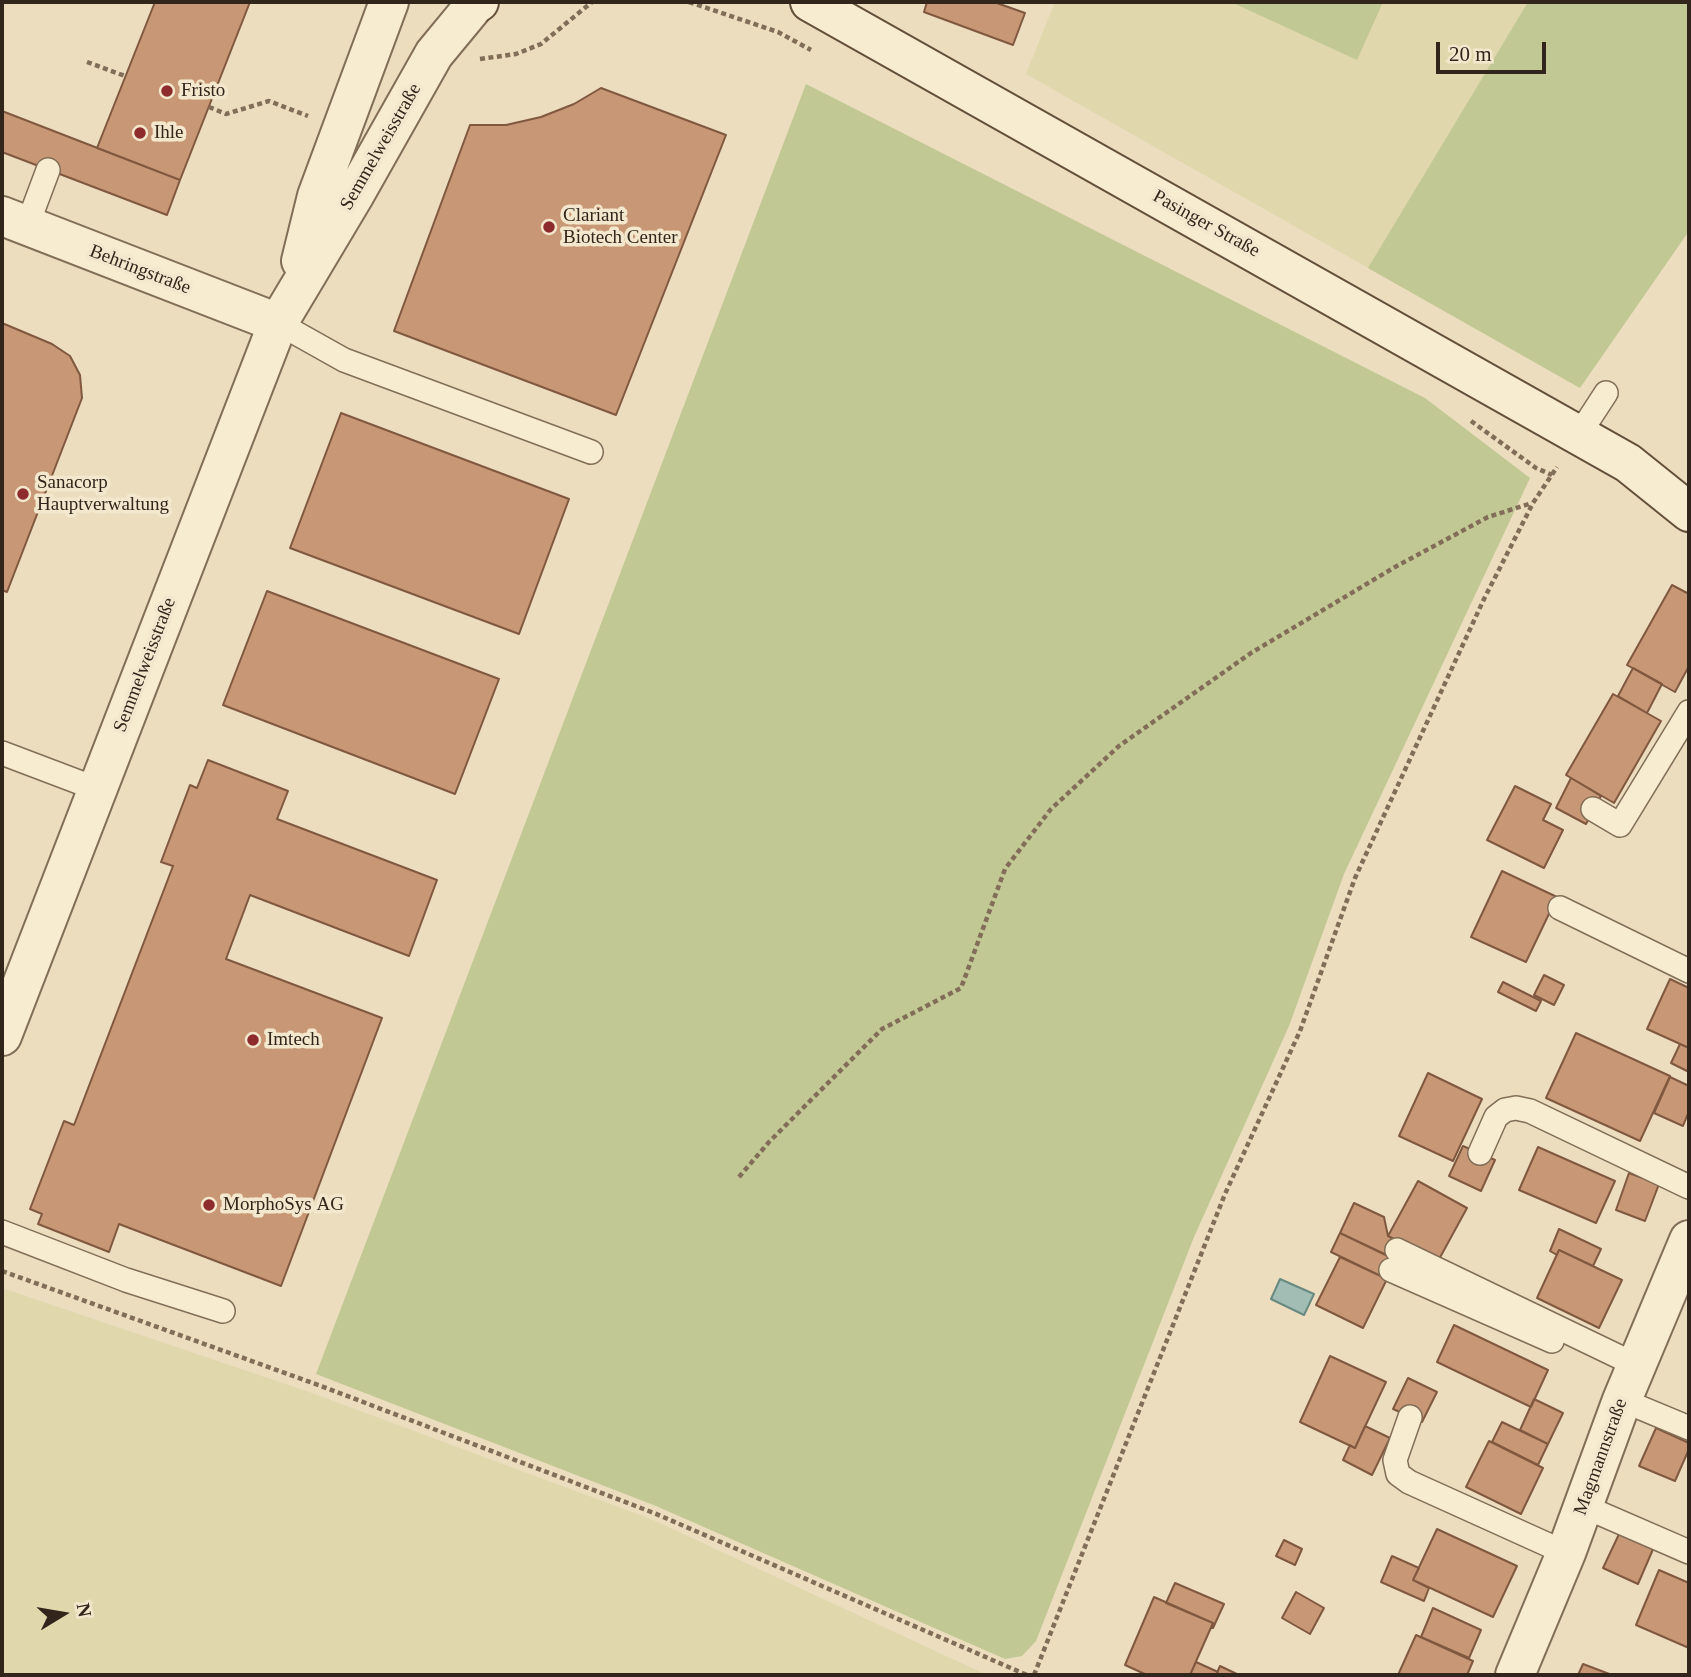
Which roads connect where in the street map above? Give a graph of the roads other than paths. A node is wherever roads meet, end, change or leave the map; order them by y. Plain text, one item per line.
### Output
1 (389, 2) edge
2 (477, 2) edge
3 (789, 2) edge
4 (821, 9) edge
5 (48, 170) dead end
6 (14, 221) edge
7 (285, 310) junction
8 (1606, 393) dead end
9 (1578, 436) junction
10 (591, 452) dead end
11 (1689, 512) edge
12 (1689, 712) edge
13 (2, 753) edge
14 (97, 789) junction
15 (1593, 810) dead end
16 (1560, 908) dead end
17 (1689, 971) edge
18 (5, 1017) edge
19 (1480, 1153) dead end
20 (1689, 1187) edge
21 (2, 1232) edge
22 (1689, 1240) edge
23 (1394, 1260) dead end
24 (223, 1311) dead end
25 (1630, 1381) junction
26 (1410, 1417) dead end
27 (1689, 1427) edge
28 (1583, 1506) junction
29 (1689, 1552) edge
30 (1566, 1553) junction
31 (1515, 1675) edge

1 - 7 street, Semmelweisstraße
2 - 7 street, Semmelweisstraße
3 - 4 street, Pasinger Straße
4 - 9 street, Pasinger Straße
5 - 6 lane
6 - 7 street, Behringstraße
7 - 10 lane
7 - 14 street, Semmelweisstraße
8 - 9 lane
9 - 11 street, Pasinger Straße
12 - 15 lane
13 - 14 lane
14 - 18 street, Semmelweisstraße
16 - 17 lane
19 - 20 lane
21 - 24 lane
22 - 25 street, Magmannstraße
23 - 25 lane
25 - 27 lane
25 - 28 street, Magmannstraße
26 - 30 lane
28 - 29 lane
28 - 30 street, Magmannstraße
30 - 31 street, Magmannstraße

